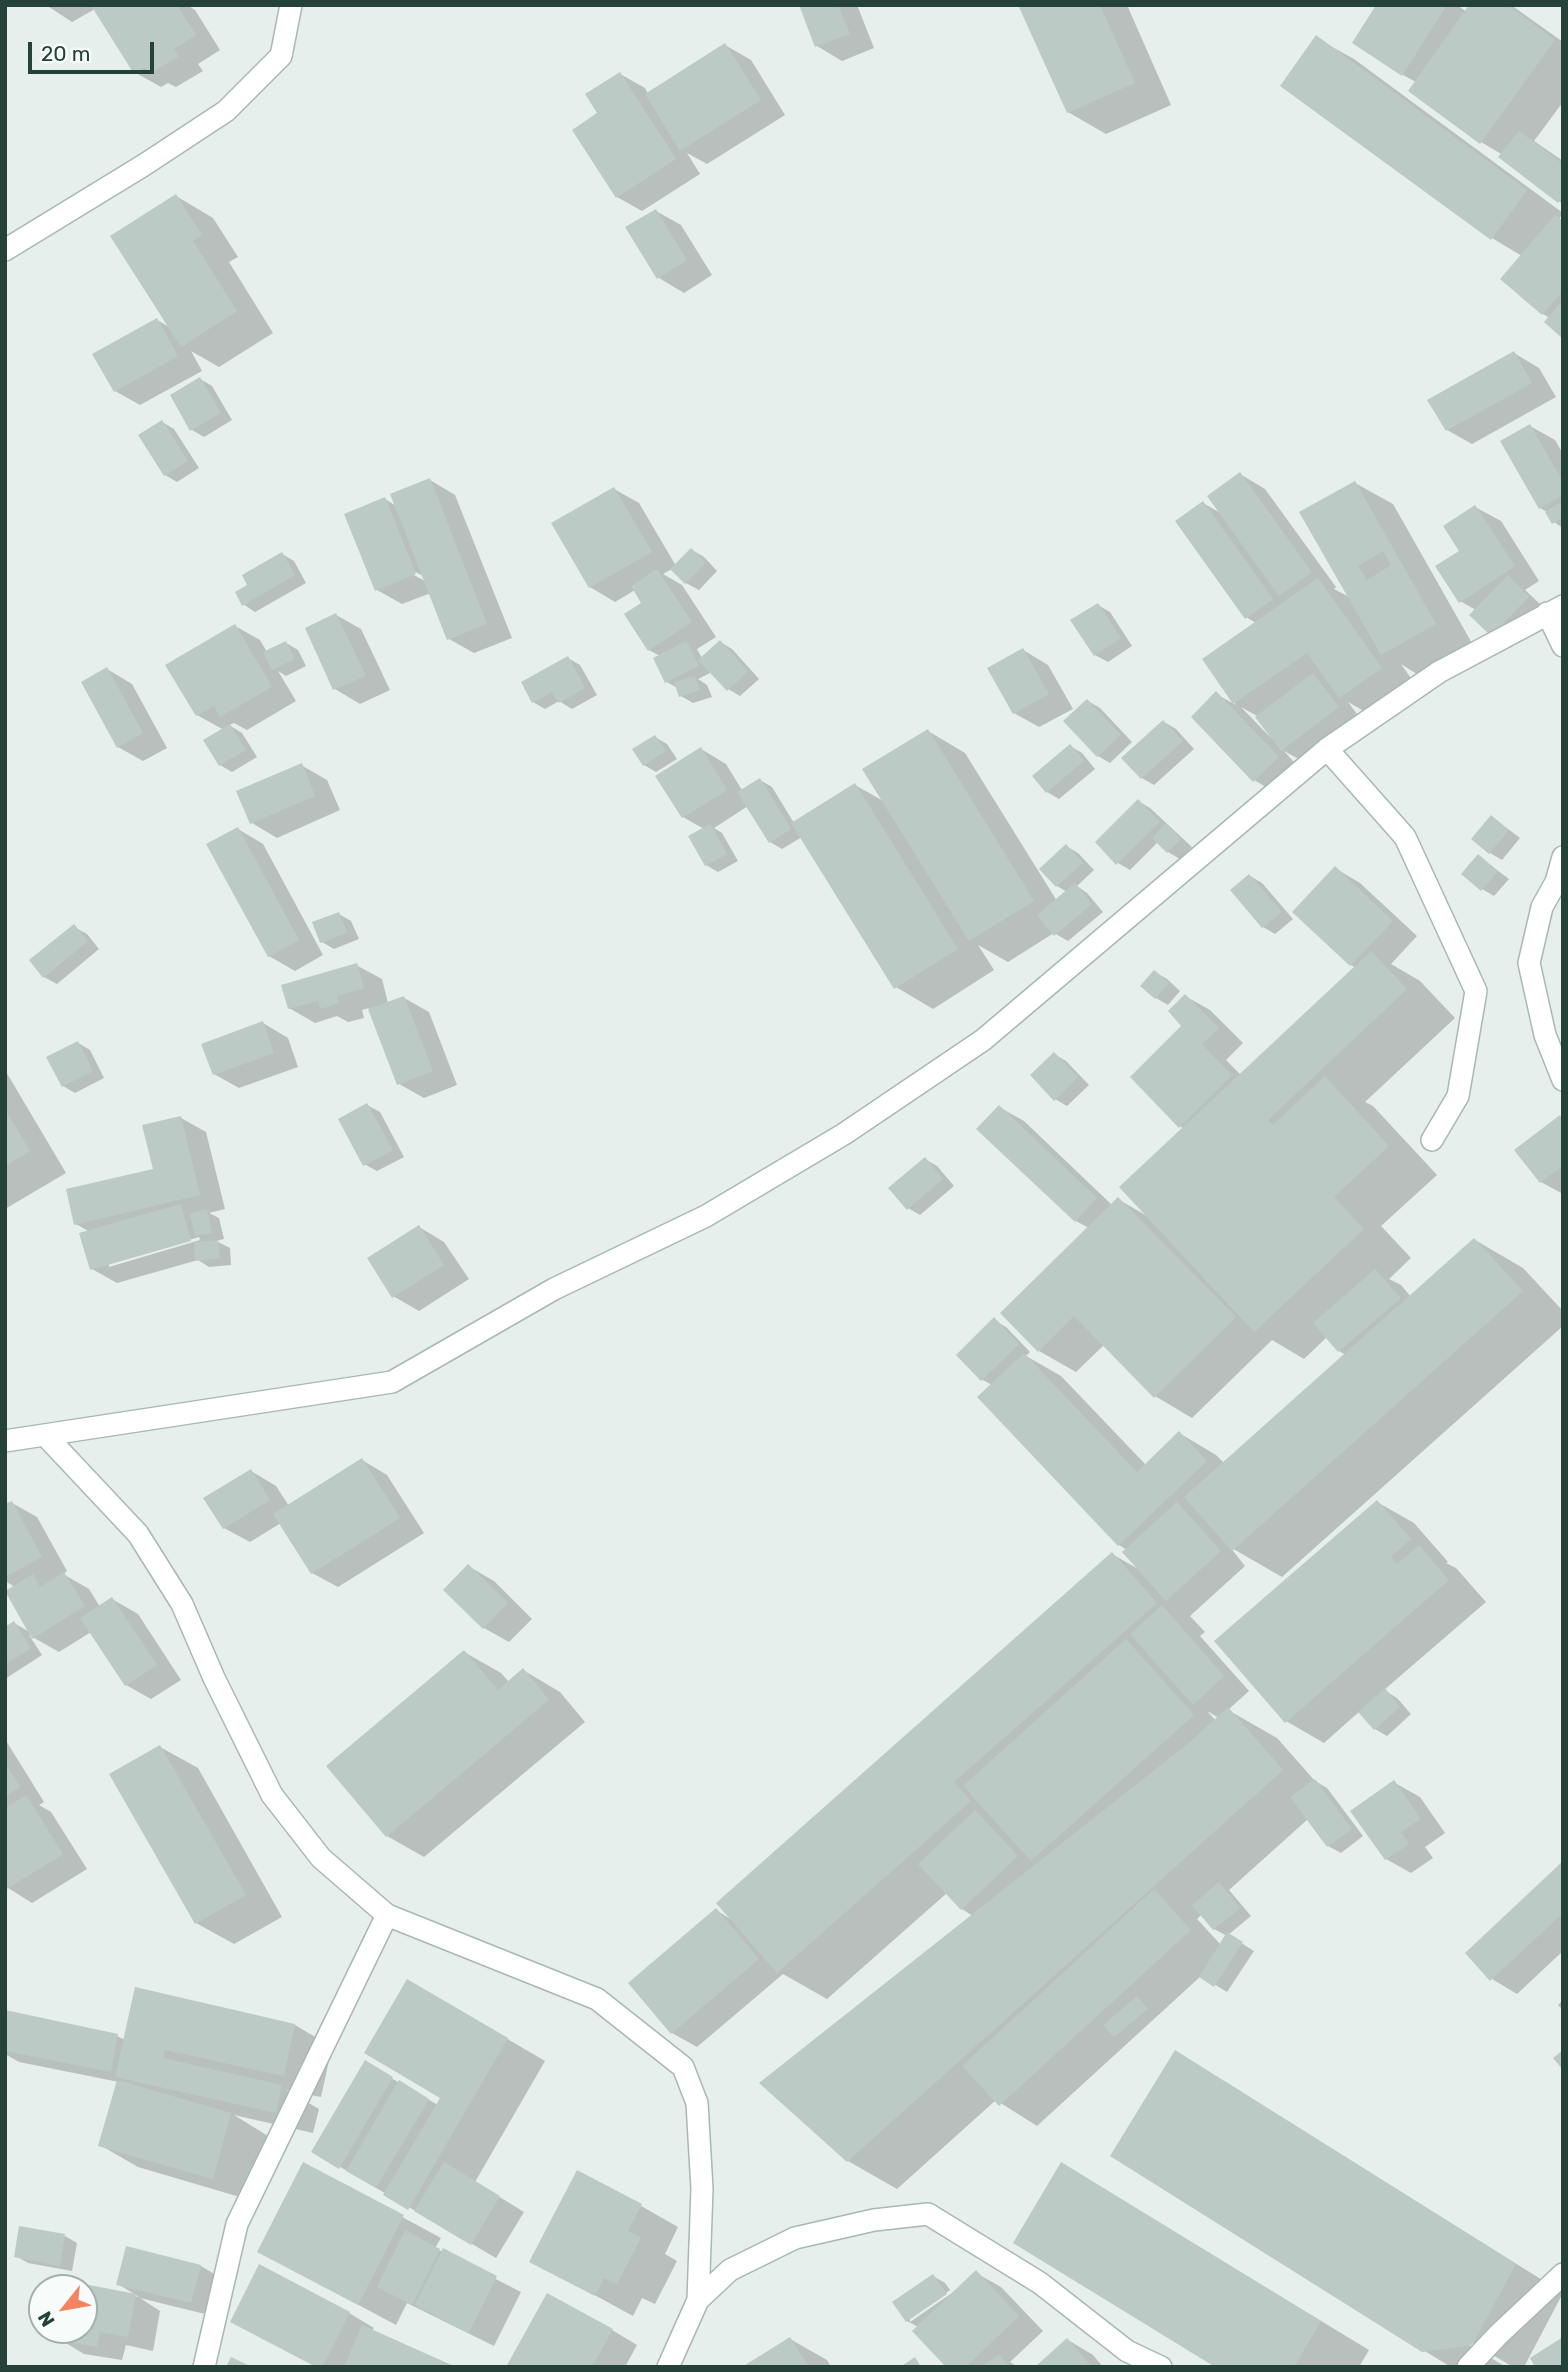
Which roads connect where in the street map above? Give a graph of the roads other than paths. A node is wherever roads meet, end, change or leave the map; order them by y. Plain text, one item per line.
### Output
1 (291, 5) edge
2 (5, 250) edge
3 (1555, 610) edge
4 (1563, 646) edge
5 (1327, 749) junction
6 (1563, 857) edge
7 (1563, 1080) edge
8 (1432, 1140) dead end
9 (45, 1435) junction
10 (5, 1441) edge
11 (387, 1914) junction
12 (1563, 2274) edge
13 (698, 2300) junction
14 (204, 2367) edge
15 (668, 2367) edge
16 (1161, 2367) edge
17 (1468, 2367) edge

1 - 2 street
3 - 4 street
3 - 5 street
5 - 8 street
5 - 9 street
6 - 7 street
9 - 10 street
9 - 11 street
11 - 13 street
11 - 14 street
12 - 17 street
13 - 15 street
13 - 16 street

